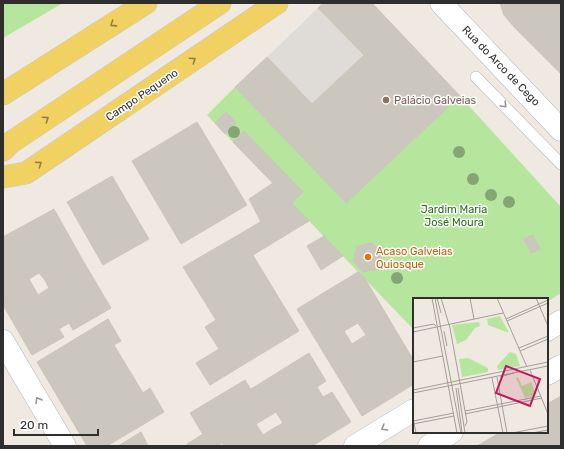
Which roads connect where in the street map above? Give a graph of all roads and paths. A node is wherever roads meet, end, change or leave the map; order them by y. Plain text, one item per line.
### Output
1 (146, 3) edge
2 (220, 3) edge
3 (278, 3) edge
4 (440, 3) edge
5 (476, 77) dead end
6 (3, 94) edge
7 (561, 130) edge
8 (3, 150) edge
9 (561, 164) edge
10 (3, 177) edge
11 (561, 322) edge
12 (548, 329) edge
13 (3, 341) edge
14 (561, 366) edge
15 (548, 373) edge
16 (413, 411) edge
17 (450, 433) edge
18 (65, 446) edge
19 (355, 446) edge
20 (429, 446) edge

1 -> 6 main road
8 -> 2 main road
10 -> 3 main road, Campo Pequeno
4 - 7 street, Rua do Arco de Cego
5 -> 9 lane
11 - 12 street
18 -> 13 street
14 - 15 street
16 -> 19 street
17 - 20 street

